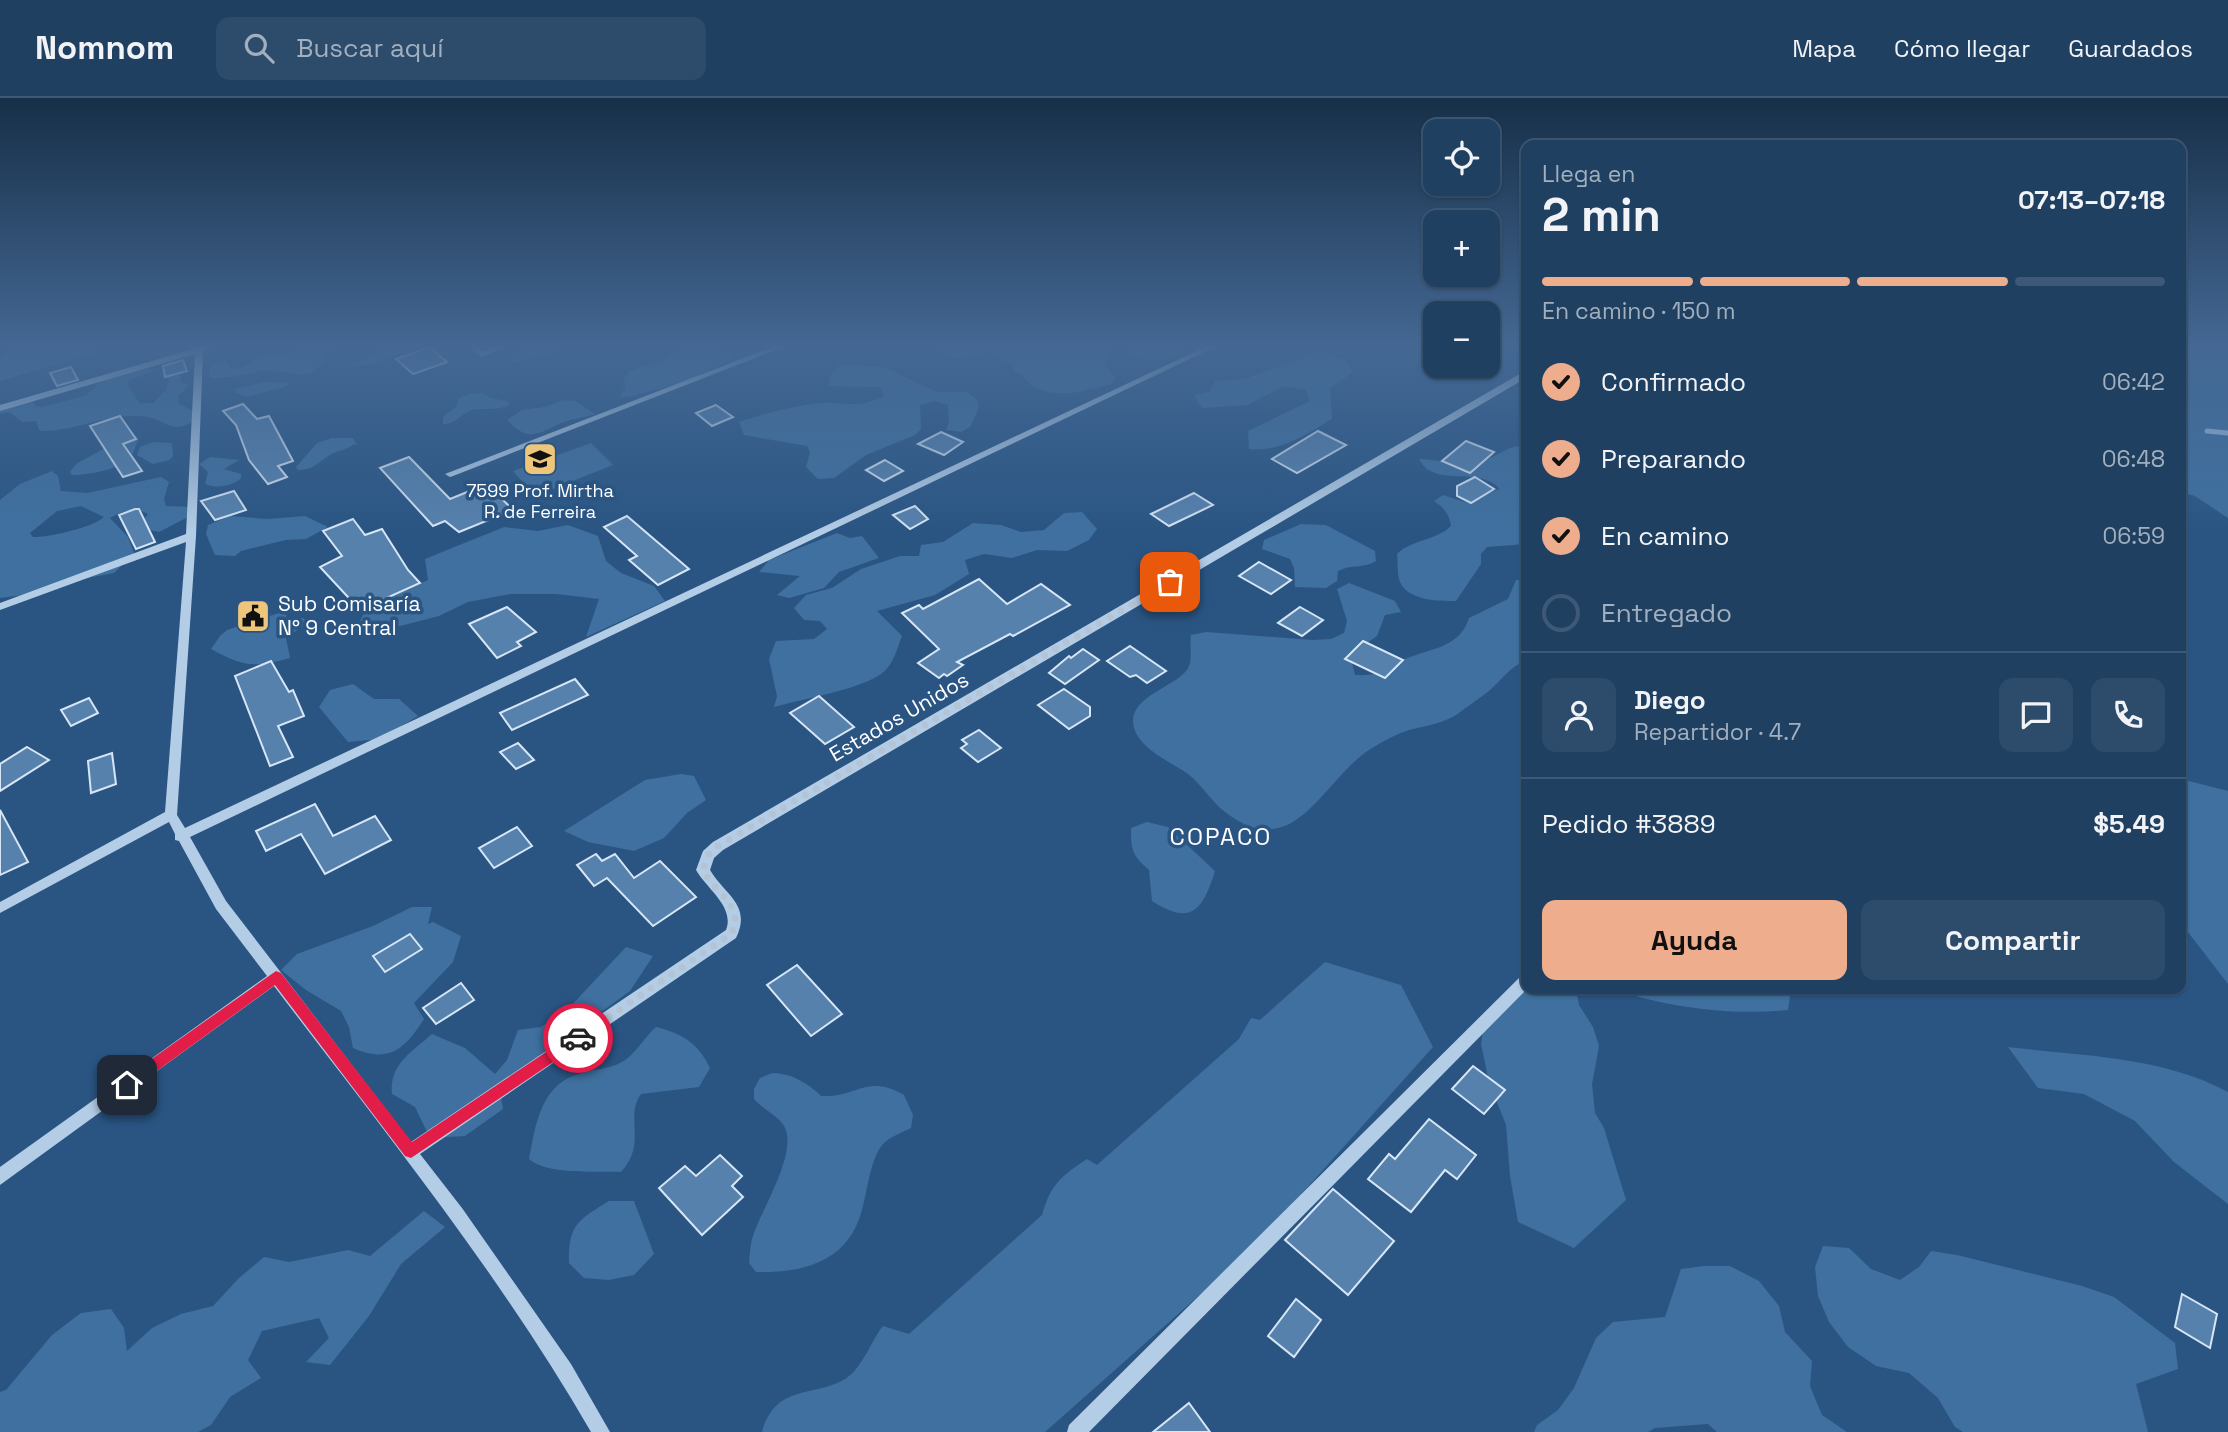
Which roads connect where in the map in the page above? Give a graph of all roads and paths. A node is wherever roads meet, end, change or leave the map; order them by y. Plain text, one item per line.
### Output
1 (197, 407) edge
2 (623, 407) edge
3 (1084, 407) edge
4 (1469, 407) edge
5 (450, 474) dead end
6 (191, 536) junction
7 (0, 607) edge
8 (171, 815) junction
9 (180, 836) junction
10 (0, 908) edge
11 (276, 977) junction
12 (1521, 985) edge
13 (411, 1151) junction
14 (0, 1177) edge
15 (597, 1430) edge
16 (1076, 1432) edge

1 - 6 street
2 - 5 street
3 - 9 street
4 - 13 street, Estados Unidos
6 - 7 street
6 - 8 street
8 - 9 street
8 - 10 street
9 - 11 street
11 - 13 street
11 - 14 street
12 - 16 street
13 - 15 street

